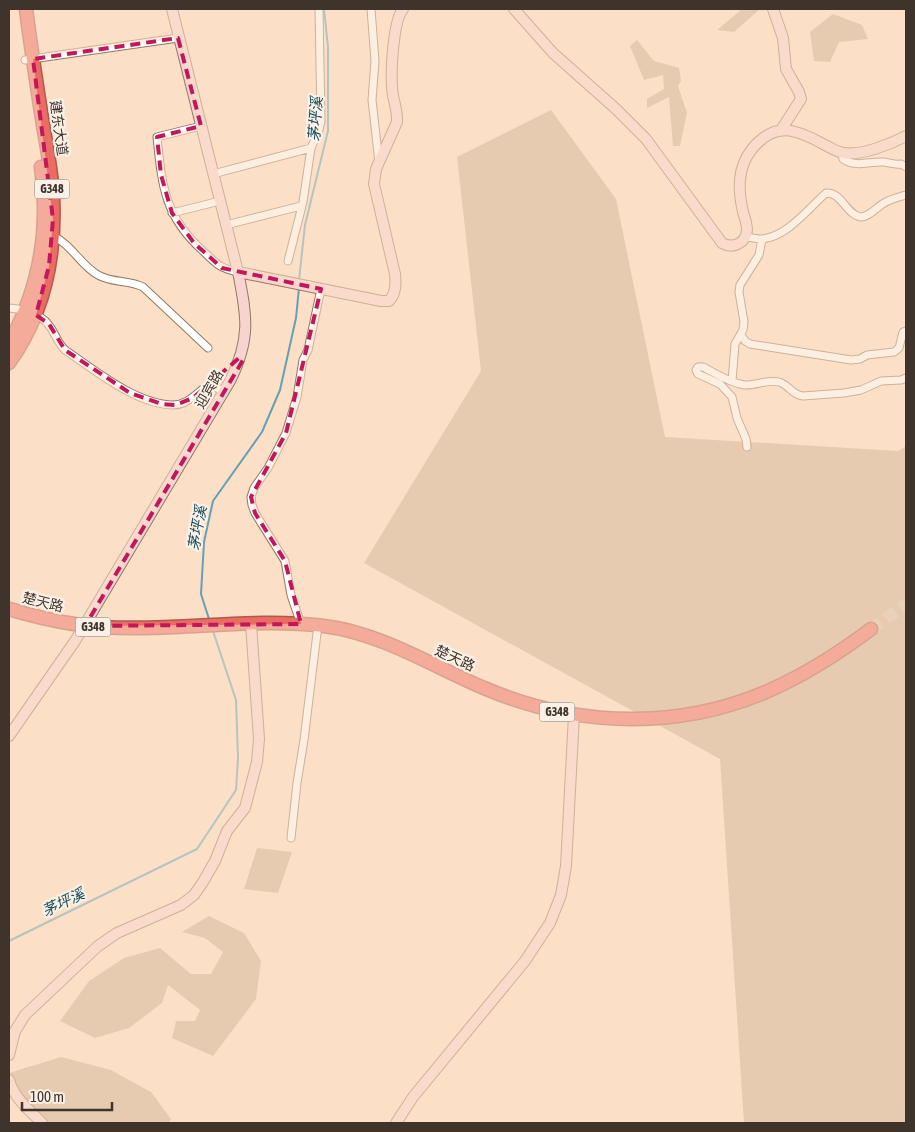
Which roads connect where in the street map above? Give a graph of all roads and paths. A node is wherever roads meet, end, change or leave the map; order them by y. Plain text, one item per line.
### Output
1 (17, 9) edge
2 (26, 9) edge
3 (172, 9) edge
4 (319, 9) edge
5 (371, 9) edge
6 (403, 9) edge
7 (514, 9) edge
8 (773, 9) edge
9 (178, 38) junction
10 (29, 59) junction
11 (201, 126) junction
12 (782, 130) junction
13 (906, 136) edge
14 (311, 148) junction
15 (842, 153) junction
16 (379, 162) junction
17 (906, 168) edge
18 (213, 174) junction
19 (906, 195) edge
20 (220, 201) junction
21 (302, 206) junction
22 (172, 213) junction
23 (226, 225) junction
24 (48, 234) junction
25 (745, 237) junction
26 (762, 239) junction
27 (288, 261) dead end
28 (238, 272) junction
29 (317, 288) junction
30 (9, 308) edge
31 (31, 313) junction
32 (906, 331) edge
33 (741, 336) junction
34 (9, 344) edge
35 (208, 348) dead end
36 (9, 362) edge
37 (906, 378) edge
38 (732, 381) junction
39 (224, 391) junction
40 (747, 447) dead end
41 (9, 608) edge
42 (251, 624) junction
43 (301, 624) junction
44 (85, 626) junction
45 (318, 626) junction
46 (872, 629) tunnel mouth
47 (574, 715) junction
48 (9, 736) edge
49 (291, 838) dead end
50 (9, 1055) edge
51 (9, 1080) edge
52 (42, 1123) edge
53 (396, 1123) edge

1 - 10 highway, 建东大道 / G348
2 - 10 highway, 建东大道 / G348
3 - 9 street, 迎宾路
4 - 14 street
5 - 16 street
6 - 16 street
7 - 25 street
8 - 12 street
9 - 10 street
9 - 11 street, 迎宾路
10 - 24 highway, 建东大道 / G348
11 - 18 street, 迎宾路
11 - 22 street
12 - 15 street
12 - 25 street
13 - 15 street
14 - 18 street
14 - 21 street
15 - 17 street
16 - 29 street
18 - 20 street, 迎宾路
19 - 26 street
20 - 22 street
20 - 23 street, 迎宾路
21 - 23 street
21 - 27 street
22 - 28 street
23 - 28 street, 迎宾路
24 - 31 highway, 建东大道 / G348
24 - 35 street
25 - 26 street
26 - 33 street
28 - 29 street
28 - 39 street, 迎宾路
29 - 43 street
30 - 31 street
31 - 34 highway, 建东大道 / G348
31 - 36 highway, 建东大道 / G348
31 - 39 street
32 - 33 street
33 - 38 street
37 - 38 street
38 - 40 street
39 - 44 street, 迎宾路
41 - 44 highway, 楚天路 / G348
42 - 43 highway, 楚天路 / G348
42 - 44 highway, 楚天路 / G348
42 - 50 street
43 - 45 highway, 楚天路 / G348
44 - 48 street, 迎宾路
45 - 47 highway, 楚天路 / G348
45 - 49 street
46 - 47 highway, 楚天路 / G348
47 - 53 street
51 - 52 street

